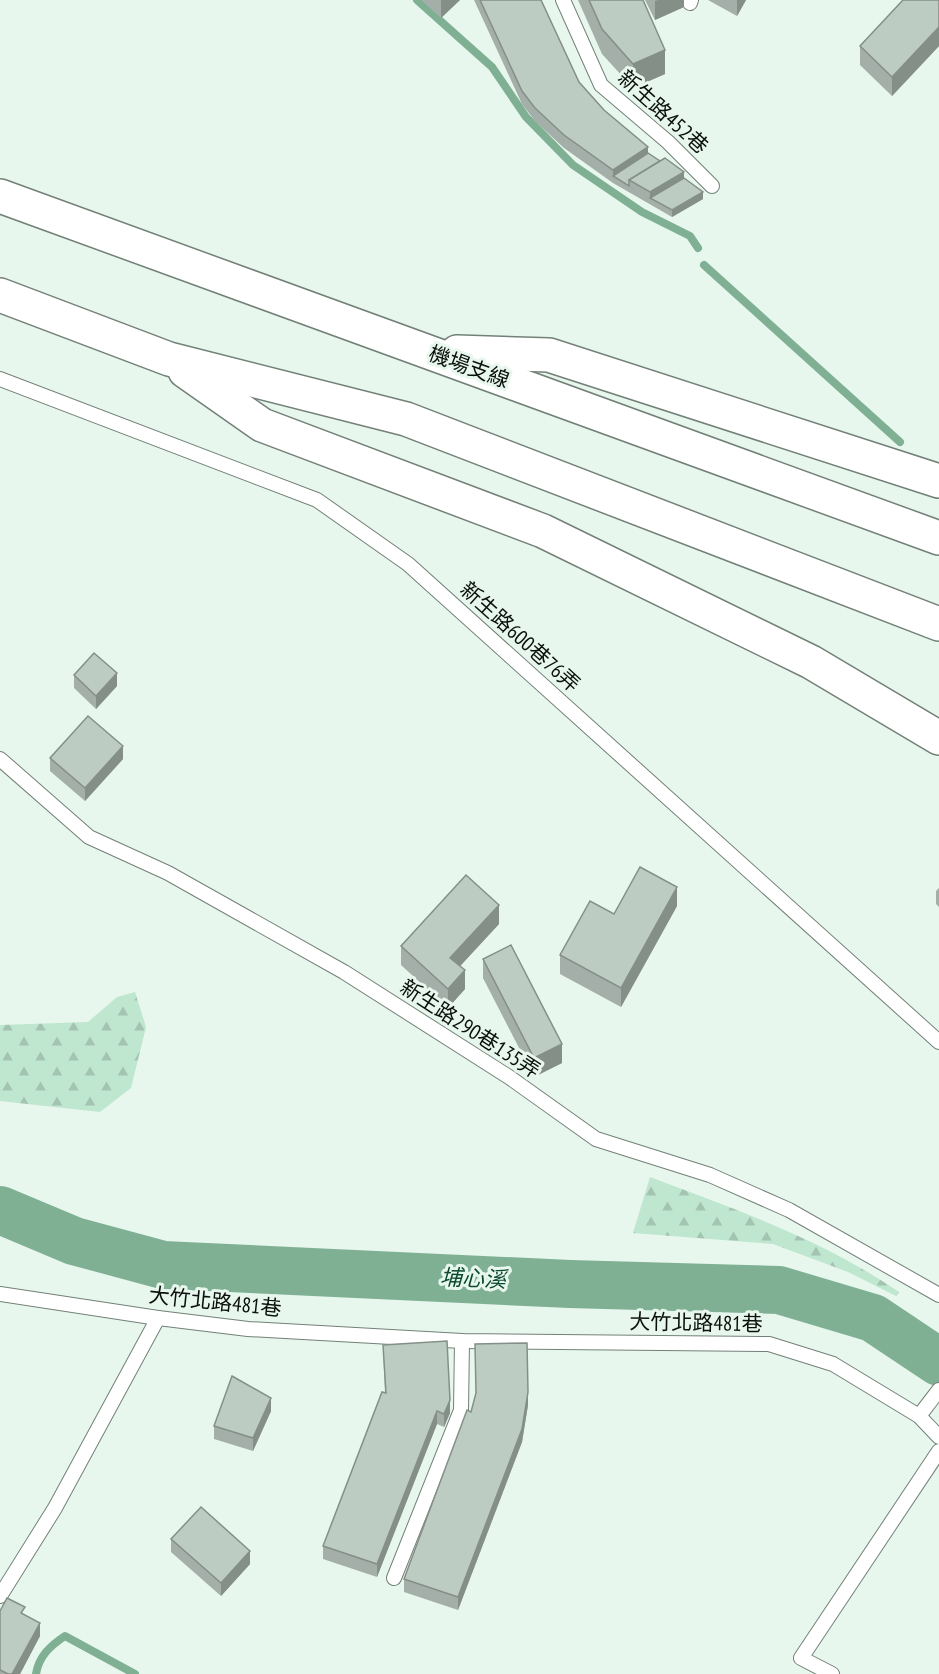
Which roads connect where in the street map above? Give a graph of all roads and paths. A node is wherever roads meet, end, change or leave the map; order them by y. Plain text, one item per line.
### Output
1 (563, 0) edge
2 (712, 186) dead end
3 (0, 196) edge
4 (0, 295) edge
5 (425, 351) junction
6 (169, 359) junction
7 (0, 379) edge
8 (939, 481) edge
9 (939, 538) edge
10 (939, 624) edge
11 (939, 738) edge
12 (0, 759) edge
13 (939, 1042) edge
14 (0, 1294) edge
15 (939, 1295) edge
16 (158, 1318) junction
17 (462, 1341) junction
18 (939, 1390) edge
19 (919, 1416) junction
20 (939, 1437) edge
21 (939, 1451) edge
22 (394, 1578) dead end
23 (0, 1596) edge
24 (832, 1674) edge

1 - 2 lane, 新生路452巷
3 - 5 highway, 機場支線
4 - 6 highway
5 - 8 highway
5 - 9 highway, 機場支線
6 - 10 highway
6 - 11 highway
7 - 13 lane, 新生路600巷76弄
12 - 15 lane, 新生路290巷135弄
14 - 16 lane, 大竹北路481巷
16 - 17 lane, 大竹北路481巷
16 - 23 lane
17 - 19 lane, 大竹北路481巷
17 - 22 lane
18 - 19 lane
19 - 20 lane, 大竹北路481巷
21 - 24 lane

